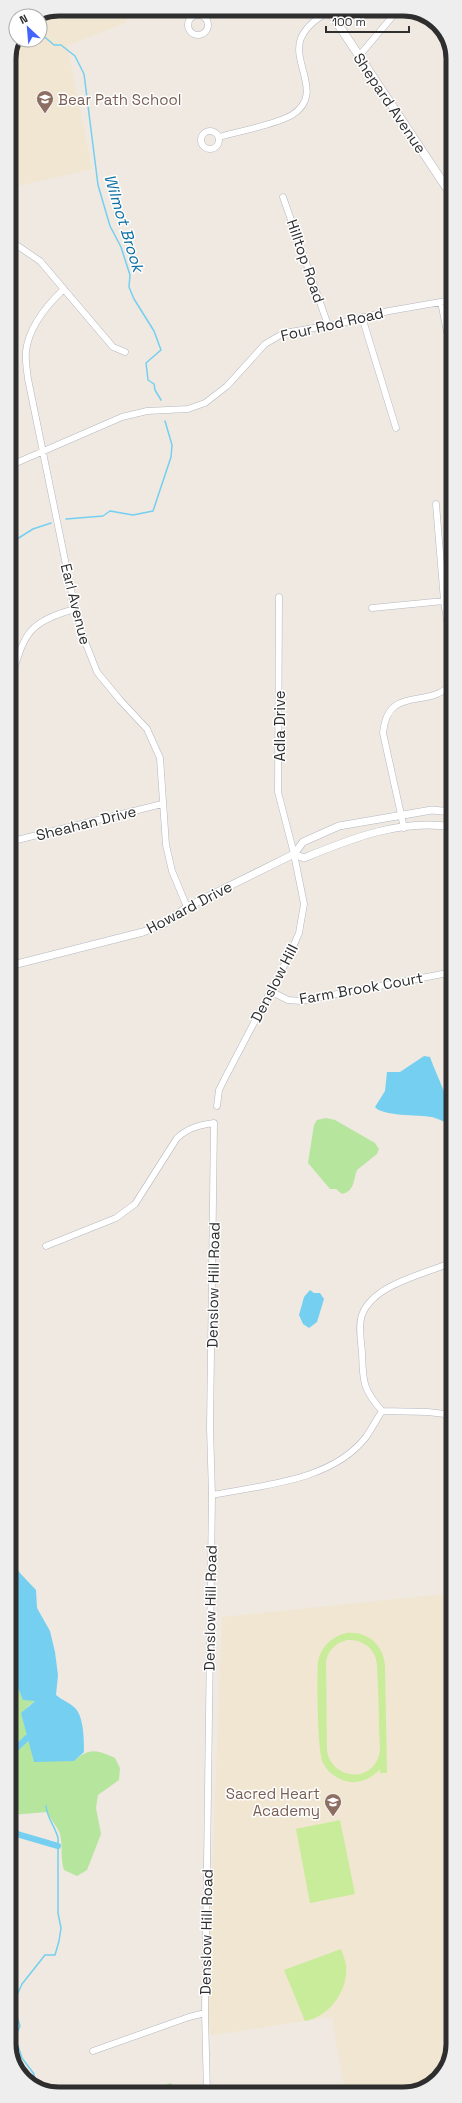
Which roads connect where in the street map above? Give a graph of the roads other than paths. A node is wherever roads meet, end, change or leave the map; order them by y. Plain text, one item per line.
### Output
1 (321, 16) edge
2 (333, 16) edge
3 (392, 16) edge
4 (359, 56) junction
5 (218, 137) dead end
6 (446, 187) edge
7 (283, 197) dead end
8 (16, 245) edge
9 (64, 289) junction
10 (446, 301) edge
11 (441, 302) junction
12 (362, 318) junction
13 (328, 325) junction
14 (446, 327) edge
15 (125, 352) dead end
16 (396, 428) dead end
17 (44, 451) junction
18 (16, 463) edge
19 (436, 504) dead end
20 (280, 597) dead end
21 (444, 601) junction
22 (372, 608) dead end
23 (75, 609) junction
24 (446, 614) edge
25 (16, 663) edge
26 (446, 691) edge
27 (162, 804) junction
28 (446, 811) edge
29 (400, 815) junction
30 (446, 826) edge
31 (404, 828) junction
32 (16, 840) edge
33 (294, 854) junction
34 (186, 907) junction
35 (16, 964) edge
36 (446, 973) edge
37 (270, 991) junction
38 (217, 1106) dead end
39 (46, 1246) dead end
40 (446, 1265) edge
41 (382, 1411) junction
42 (446, 1415) edge
43 (212, 1494) junction
44 (205, 2013) junction
45 (93, 2051) dead end
46 (207, 2087) edge

1 - 5 street
2 - 4 main road, Shepard Avenue
3 - 4 street
4 - 6 main road, Shepard Avenue
7 - 13 street, Hilltop Road
8 - 9 street
9 - 15 street
9 - 17 street, Earl Avenue
10 - 11 street, Four Rod Road
11 - 12 street, Four Rod Road
11 - 14 street
12 - 13 street, Four Rod Road
12 - 16 street
13 - 17 street, Four Rod Road
17 - 18 street, Four Rod Road
17 - 23 street, Earl Avenue
19 - 21 street
20 - 33 street, Adla Drive
21 - 22 street
21 - 24 street
23 - 25 street
23 - 27 street, Earl Avenue
26 - 29 street
27 - 32 street, Sheahan Drive
27 - 34 street, Earl Avenue
28 - 29 street, Howard Drive
29 - 31 street
29 - 33 street, Howard Drive
30 - 31 street, Howard Drive
31 - 33 street, Howard Drive
33 - 34 street, Howard Drive
33 - 37 street, Denslow Hill
34 - 35 street, Howard Drive
36 - 37 street, Farm Brook Court
37 - 38 street, Denslow Hill
39 - 43 street, Denslow Hill Road
40 - 41 street
41 - 42 street
41 - 43 street
43 - 44 street, Denslow Hill Road
44 - 45 street
44 - 46 street, Denslow Hill Road

